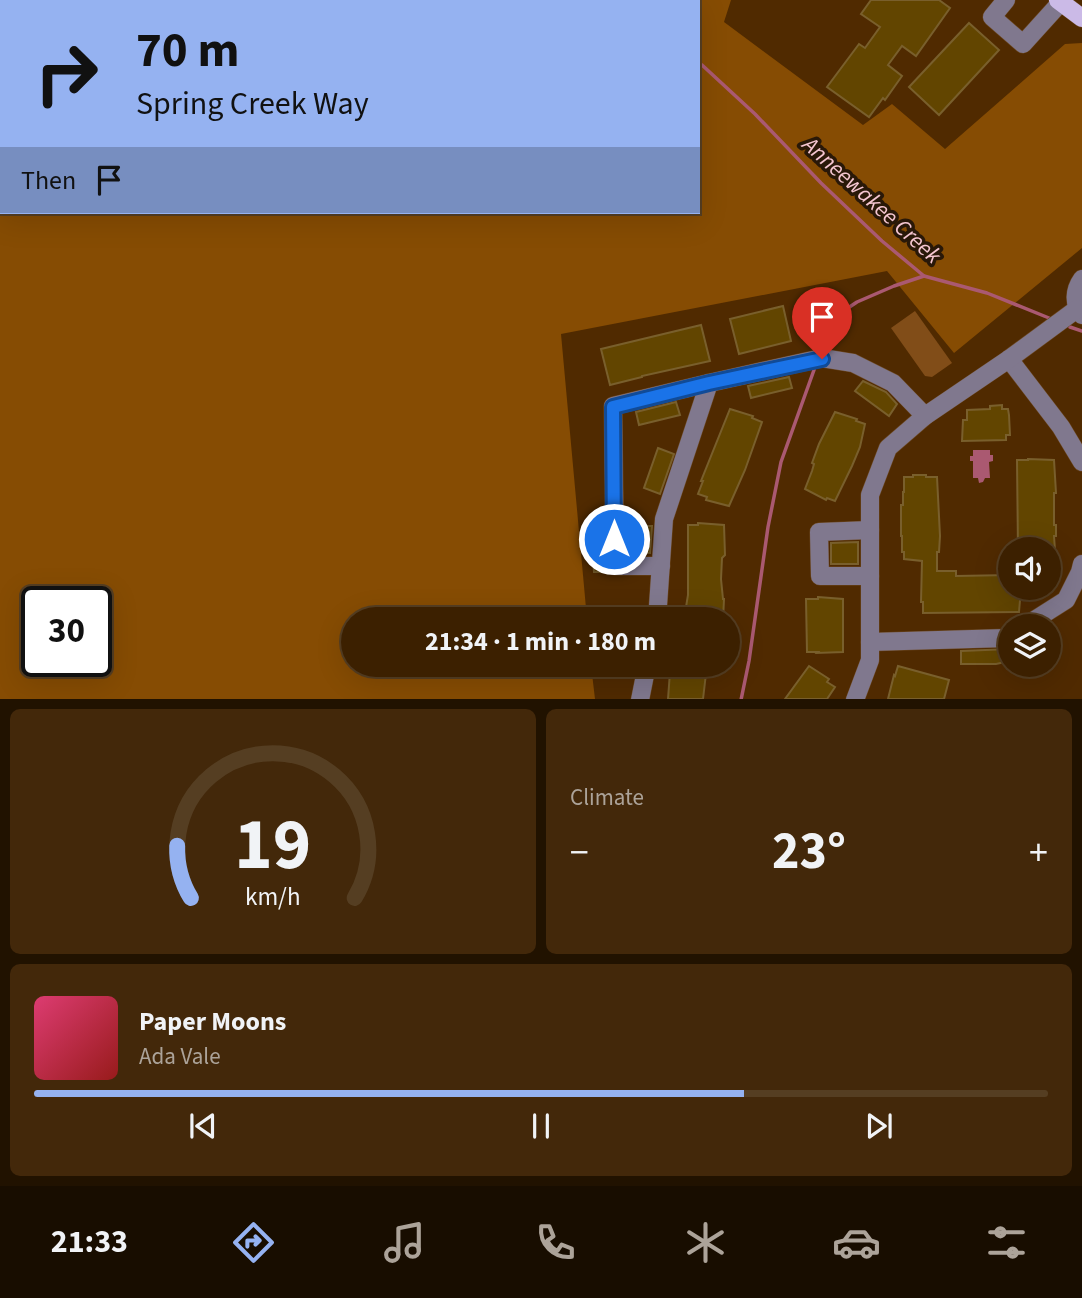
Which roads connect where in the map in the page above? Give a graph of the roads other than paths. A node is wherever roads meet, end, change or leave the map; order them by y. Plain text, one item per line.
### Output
1 (1006, 0) edge
2 (1059, 1) edge
3 (1081, 19) edge
4 (1082, 279) edge
5 (1080, 312) edge
6 (1009, 359) junction
7 (709, 383) junction
8 (925, 416) junction
9 (1082, 462) edge
10 (870, 530) junction
11 (1082, 564) edge
12 (661, 566) junction
13 (870, 576) junction
14 (658, 607) edge
15 (1044, 614) edge
16 (998, 638) edge
17 (870, 642) junction
18 (645, 677) edge
19 (640, 699) edge
20 (855, 699) edge

1 - 2 street
2 - 3 main road
4 - 5 street
5 - 6 street
6 - 8 street
6 - 9 street
7 - 8 street
7 - 12 street
7 - 12 street
8 - 10 street
10 - 13 street
10 - 13 street
11 - 15 street
12 - 14 street
13 - 17 street
16 - 17 street
17 - 20 street
18 - 19 street

